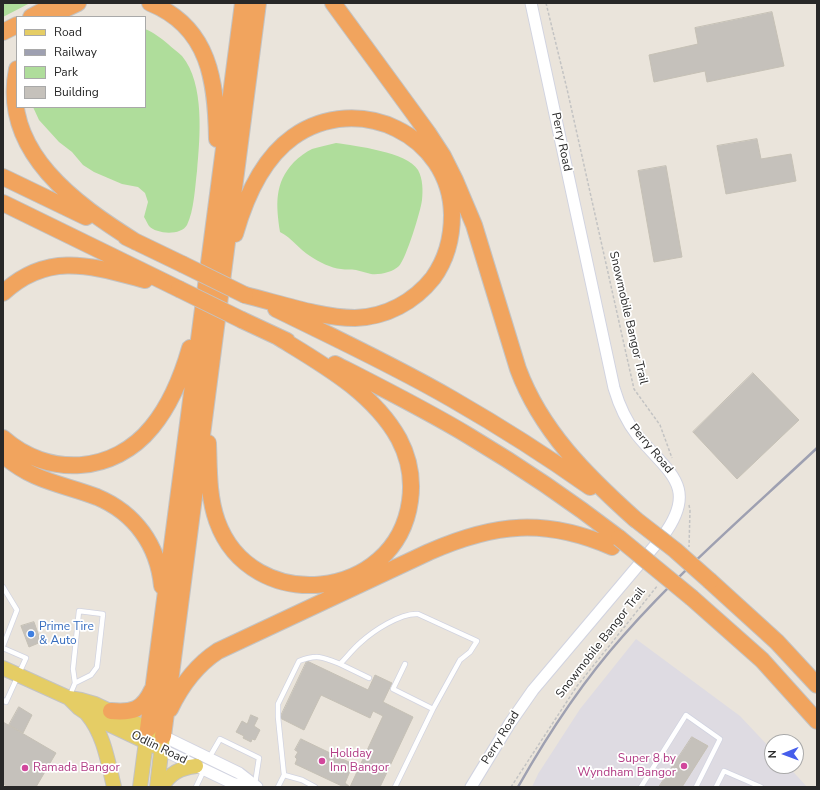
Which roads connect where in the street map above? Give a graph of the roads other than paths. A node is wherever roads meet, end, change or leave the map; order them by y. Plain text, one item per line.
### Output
1 (57, 3) edge
2 (78, 3) edge
3 (150, 3) edge
4 (243, 3) edge
5 (258, 3) edge
6 (332, 3) edge
7 (532, 3) edge
8 (33, 16) edge
9 (54, 16) edge
10 (16, 26) edge
11 (3, 32) edge
12 (16, 74) edge
13 (3, 177) edge
14 (3, 203) edge
15 (214, 221) junction
16 (136, 242) junction
17 (179, 289) junction
18 (212, 292) junction
19 (3, 293) edge
20 (245, 294) junction
21 (278, 337) junction
22 (211, 361) junction
23 (3, 438) edge
24 (3, 454) edge
25 (635, 519) junction
26 (616, 542) junction
27 (3, 587) edge
28 (163, 611) junction
29 (3, 647) edge
30 (340, 664) junction
31 (405, 664) dead end
32 (3, 668) edge
33 (18, 675) junction
34 (369, 678) dead end
35 (75, 683) junction
36 (154, 685) junction
37 (817, 685) edge
38 (69, 698) junction
39 (3, 700) edge
40 (433, 709) junction
41 (84, 711) junction
42 (111, 711) junction
43 (817, 721) edge
44 (147, 735) junction
45 (163, 736) junction
46 (209, 758) junction
47 (200, 768) junction
48 (284, 775) junction
49 (256, 786) edge
50 (114, 787) edge
51 (140, 787) edge
52 (157, 787) edge
53 (162, 787) edge
54 (196, 787) edge
55 (278, 787) edge
56 (315, 787) edge
57 (396, 787) edge
58 (471, 787) edge
59 (641, 787) edge
60 (696, 787) edge
61 (716, 787) edge
62 (761, 787) edge

1 - 8 highway
2 - 9 highway
3 - 15 highway
4 - 15 highway
5 - 18 highway
6 - 25 highway
7 - 58 street, Perry Road
10 - 11 highway
12 - 16 highway
13 - 16 highway
14 - 17 highway
15 - 18 highway
16 - 20 highway, bridge
17 - 19 highway
17 - 21 highway, bridge
18 - 20 highway
18 - 22 highway
18 - 23 highway
18 - 28 highway
20 - 25 highway
21 - 22 highway
21 - 26 highway
22 - 45 highway
24 - 28 highway
25 - 37 highway, bridge
26 - 43 highway, bridge
26 - 45 highway
27 - 29 lane
28 - 36 highway
29 - 33 lane
30 - 34 lane
30 - 40 lane
30 - 48 lane
31 - 40 lane
32 - 33 main road, Odlin Road
33 - 38 main road, Odlin Road
33 - 39 lane
35 - 35 lane
35 - 38 lane
36 - 42 highway
36 - 44 highway
38 - 41 main road, Odlin Road
38 - 42 main road, Odlin Road
40 - 57 lane
41 - 44 main road, Odlin Road
41 - 50 main road
42 - 44 main road, Odlin Road
44 - 45 main road, Odlin Road
44 - 51 main road
45 - 46 street, Odlin Road
45 - 47 street, Odlin Road
45 - 52 main road
46 - 49 street, Odlin Road
46 - 49 lane
47 - 49 street, Odlin Road
47 - 53 main road
47 - 54 lane
48 - 55 lane
48 - 56 lane
59 - 60 lane
61 - 62 lane

